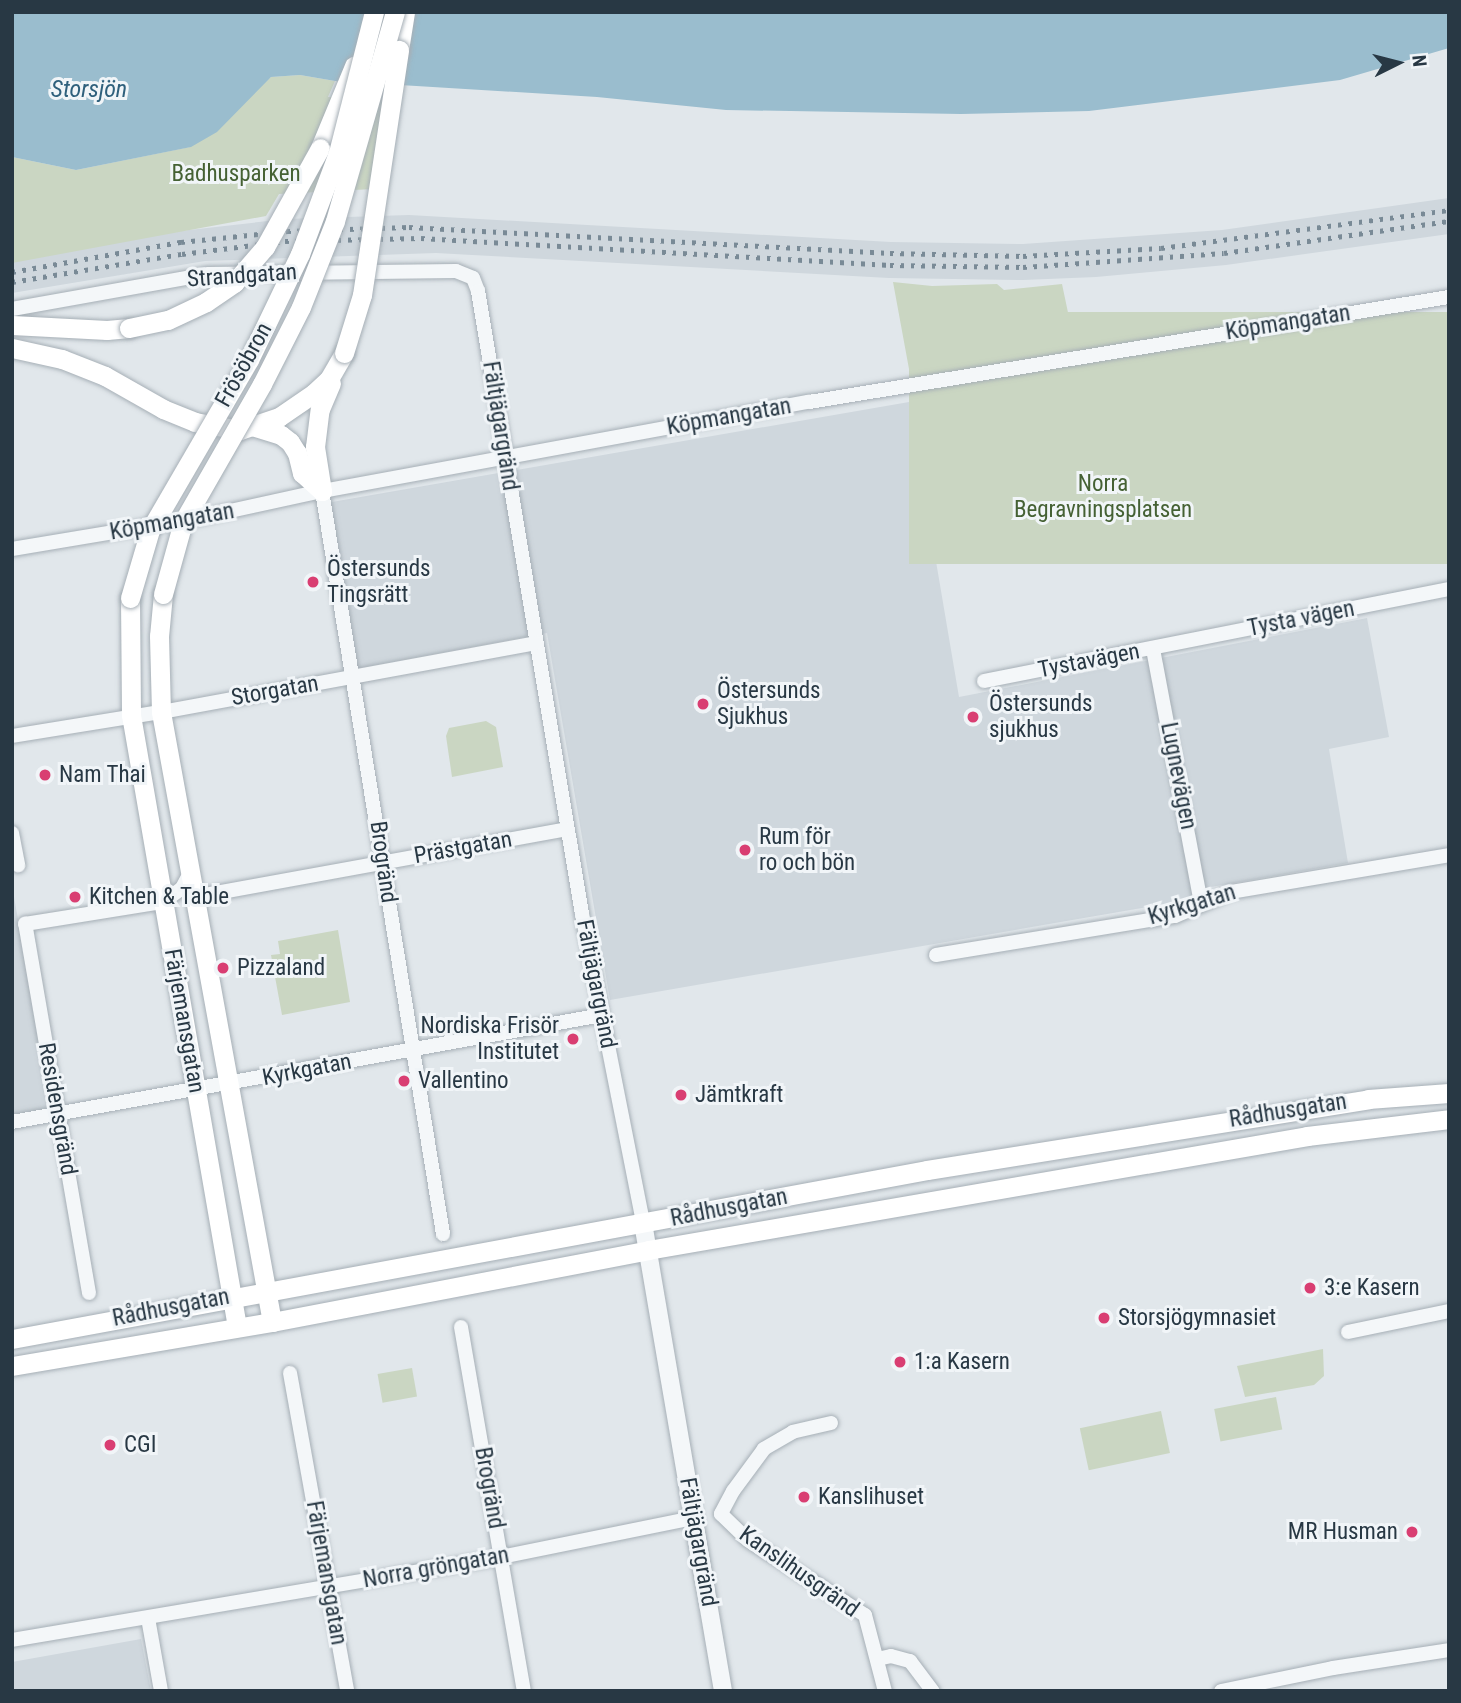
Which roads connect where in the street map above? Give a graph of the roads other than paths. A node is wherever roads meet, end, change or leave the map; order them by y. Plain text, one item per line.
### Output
1 (395, 12) edge
2 (405, 12) edge
3 (372, 21) edge
4 (473, 278) joint
5 (1449, 298) edge
6 (12, 309) edge
7 (12, 325) edge
8 (12, 348) edge
9 (344, 353) junction
10 (255, 427) junction
11 (506, 459) junction
12 (322, 491) junction
13 (12, 549) edge
14 (1449, 589) edge
15 (536, 643) junction
16 (1153, 649) junction
17 (353, 677) junction
18 (984, 681) dead end
19 (161, 712) junction
20 (131, 715) junction
21 (12, 736) edge
22 (567, 830) junction
23 (12, 833) edge
24 (1449, 855) edge
25 (384, 862) junction
26 (18, 865) dead end
27 (190, 873) junction
28 (194, 897) junction
29 (163, 902) junction
30 (1201, 904) junction
31 (936, 955) dead end
32 (602, 1015) junction
33 (413, 1050) junction
34 (228, 1085) junction
35 (196, 1090) junction
36 (1449, 1093) edge
37 (57, 1114) junction
38 (1449, 1119) edge
39 (12, 1122) edge
40 (643, 1223) junction
41 (443, 1234) dead end
42 (648, 1250) junction
43 (265, 1291) junction
44 (89, 1293) dead end
45 (231, 1297) junction
46 (1449, 1311) edge
47 (272, 1322) junction
48 (237, 1327) junction
49 (461, 1327) dead end
50 (1348, 1332) dead end
51 (12, 1339) edge
52 (12, 1366) edge
53 (290, 1373) dead end
54 (831, 1423) dead end
55 (693, 1518) junction
56 (501, 1557) junction
57 (329, 1587) junction
58 (148, 1618) junction
59 (12, 1640) edge
60 (1449, 1650) edge
61 (877, 1659) junction
62 (161, 1691) edge
63 (347, 1691) edge
64 (524, 1691) edge
65 (723, 1691) edge
66 (885, 1691) edge
67 (933, 1691) edge
68 (1221, 1691) edge

1 - 19 main road, Frösöbron, bridge
2 - 9 main road, bridge
3 - 7 main road, bridge
3 - 20 main road, Frösöbron, bridge
4 - 6 street, Strandgatan
4 - 11 street, Fältjägargränd
5 - 11 street, Köpmangatan
8 - 10 main road
9 - 10 main road
9 - 12 main road
10 - 12 main road
11 - 12 street, Köpmangatan
11 - 15 street, Fältjägargränd
12 - 13 street, Köpmangatan
12 - 17 street, Brogränd
14 - 16 street, Tysta vägen
15 - 17 street, Storgatan
15 - 22 street, Fältjägargränd
16 - 18 street, Tystavägen
16 - 30 street, Lugnevägen
17 - 19 street, Storgatan
17 - 25 street, Brogränd
19 - 20 street, Storgatan
19 - 27 main road, Färjemansgatan
20 - 21 street, Storgatan
20 - 29 main road, Färjemansgatan
22 - 25 street, Prästgatan
22 - 32 street, Fältjägargränd
23 - 26 street
24 - 30 street, Kyrkgatan
25 - 28 street, Prästgatan
25 - 33 street, Brogränd
27 - 28 main road, Färjemansgatan
27 - 29 street
28 - 34 main road, Färjemansgatan
29 - 35 main road, Färjemansgatan
29 - 37 street, Residensgränd
30 - 31 street, Kyrkgatan
32 - 33 street, Kyrkgatan
32 - 40 street, Fältjägargränd
33 - 34 street, Kyrkgatan
33 - 41 street, Brogränd
34 - 35 street, Kyrkgatan
34 - 43 main road, Färjemansgatan
35 - 37 street, Kyrkgatan
35 - 45 main road, Färjemansgatan
36 - 40 main road, Rådhusgatan
37 - 39 street, Kyrkgatan
37 - 44 street, Residensgränd
38 - 42 main road, Rådhusgatan
40 - 42 street, Fältjägargränd
40 - 43 main road, Rådhusgatan
42 - 47 main road, Rådhusgatan
42 - 55 street, Fältjägargränd
43 - 45 main road, Rådhusgatan
43 - 47 main road, Färjemansgatan
45 - 48 main road, Färjemansgatan
45 - 51 main road, Rådhusgatan
46 - 50 street
47 - 48 main road, Rådhusgatan
48 - 52 main road, Rådhusgatan
49 - 56 street, Brogränd
53 - 57 street, Färjemansgatan
54 - 61 street, Kanslihusgränd
55 - 56 street, Norra gröngatan
55 - 65 street, Fältjägargränd
56 - 57 street, Norra gröngatan
56 - 64 street, Brogränd
57 - 58 street, Norra gröngatan
57 - 63 street, Färjemansgatan
58 - 59 street, Norra gröngatan
58 - 62 street
60 - 68 street
61 - 66 street, Kanslihusgränd
61 - 67 street

